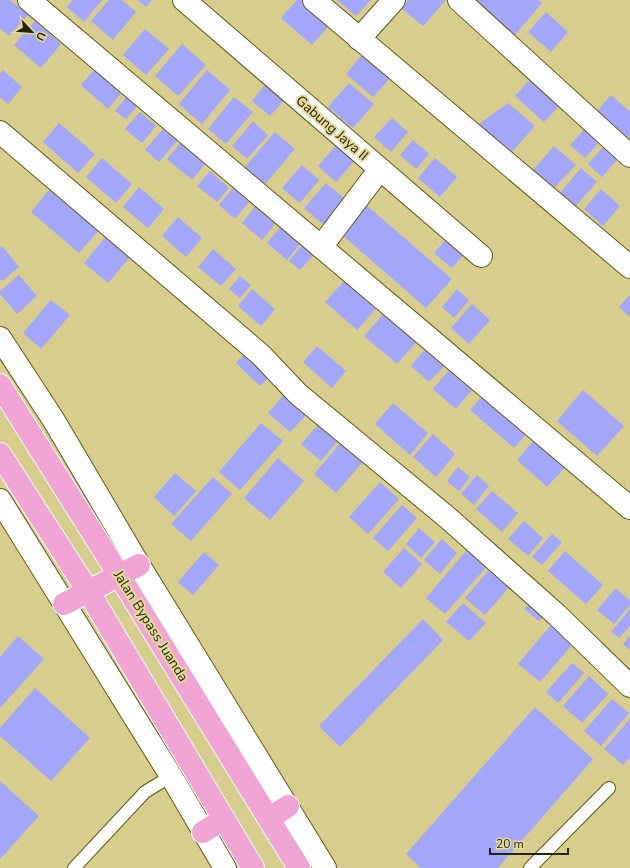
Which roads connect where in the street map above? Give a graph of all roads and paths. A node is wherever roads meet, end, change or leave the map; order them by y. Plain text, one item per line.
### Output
1 (29, 0) edge
2 (184, 0) edge
3 (314, 0) edge
4 (394, 0) edge
5 (458, 0) edge
6 (359, 38) junction
7 (0, 132) edge
8 (630, 156) edge
9 (380, 170) junction
10 (321, 247) junction
11 (481, 256) dead end
12 (630, 267) edge
13 (0, 338) edge
14 (0, 385) edge
15 (0, 454) edge
16 (0, 500) edge
17 (630, 508) edge
18 (139, 565) junction
19 (119, 575) junction
20 (88, 591) junction
21 (64, 604) junction
22 (630, 686) edge
23 (171, 776) junction
24 (609, 788) dead end
25 (288, 806) junction
26 (269, 819) junction
27 (224, 820) junction
28 (203, 832) junction
29 (74, 868) edge
30 (225, 868) edge
31 (253, 868) edge
32 (299, 868) edge
33 (325, 868) edge
34 (530, 868) edge

1 - 10 street
2 - 9 street, Gabung Jaya II
3 - 6 street
4 - 6 street
5 - 8 street
6 - 12 street
7 - 22 street
9 - 10 street
9 - 11 street, Gabung Jaya II
10 - 17 street
13 - 18 street
14 - 19 highway, Jalan Bypass Juanda
15 - 20 highway
16 - 21 street
18 - 19 highway
18 - 25 street
19 - 20 highway
19 - 26 highway, Jalan Bypass Juanda
20 - 21 highway
20 - 27 highway
21 - 23 street
23 - 28 street
23 - 29 lane
24 - 34 lane
25 - 26 highway
25 - 33 street
26 - 32 highway, Jalan Bypass Juanda
27 - 28 highway
27 - 31 highway
28 - 30 street

